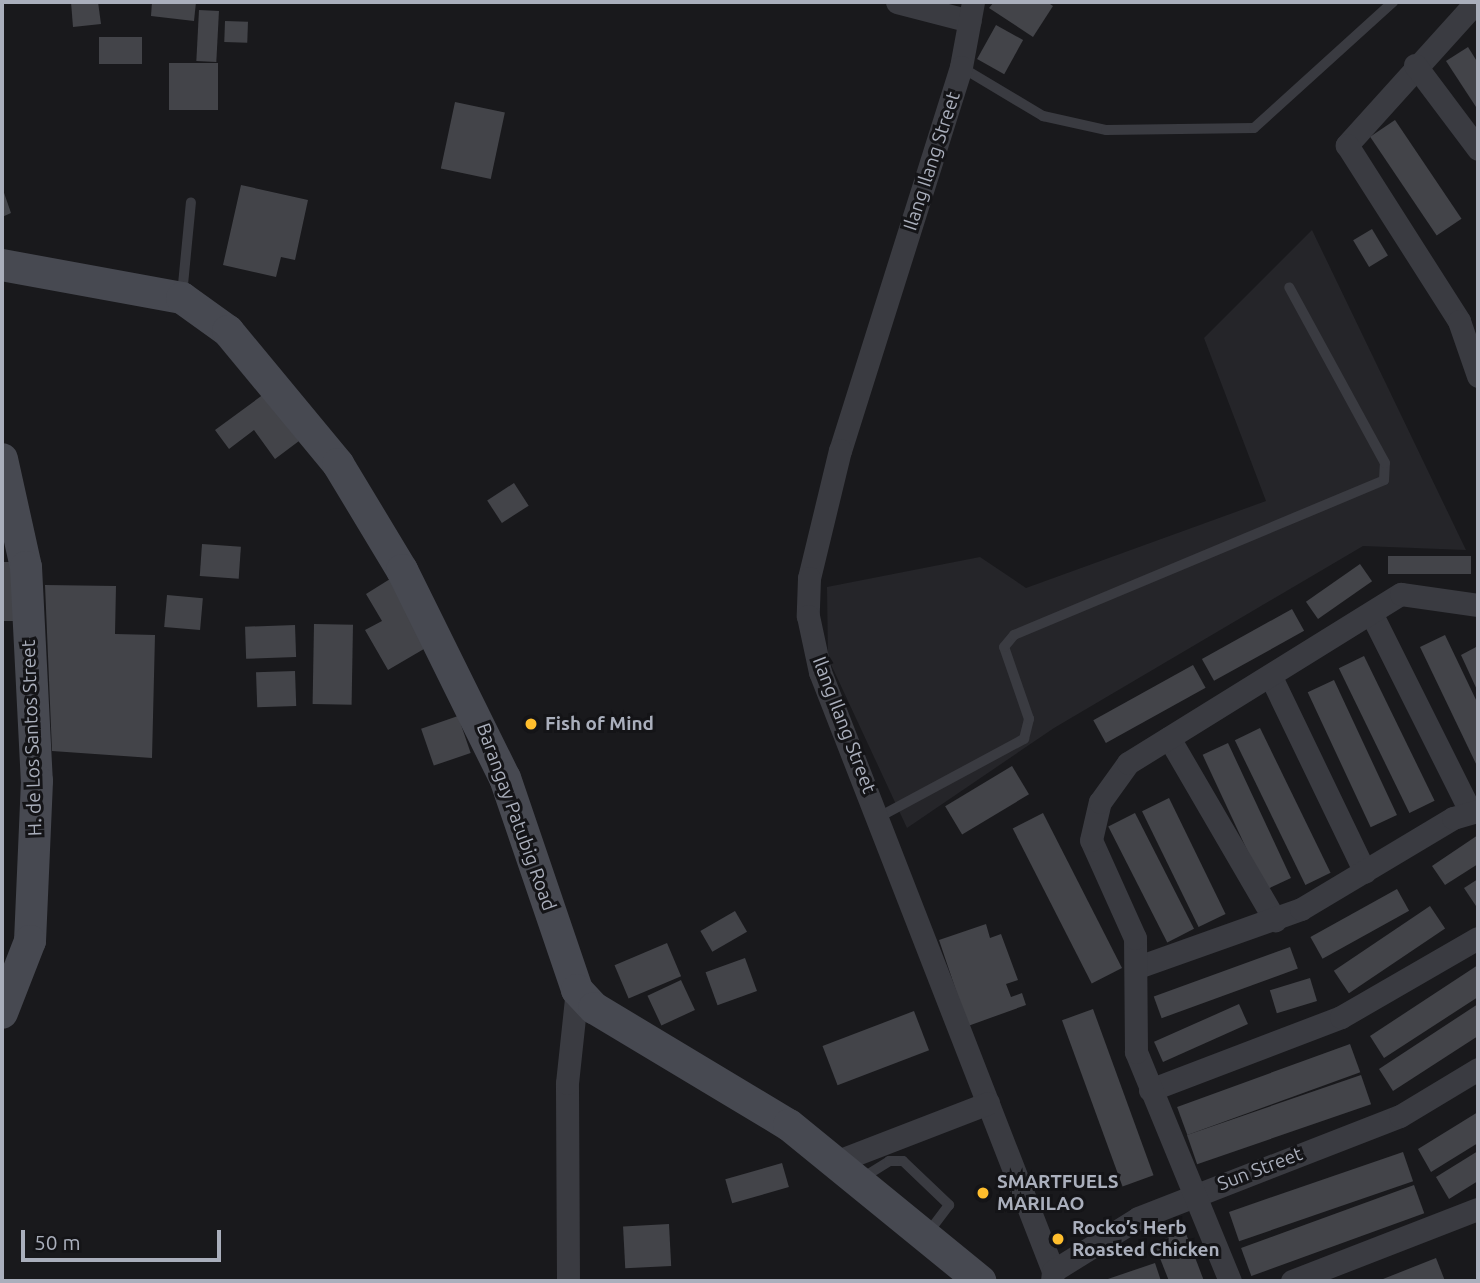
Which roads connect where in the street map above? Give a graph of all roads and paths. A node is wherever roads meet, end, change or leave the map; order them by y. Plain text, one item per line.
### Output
1 (897, 2) edge
2 (1393, 2) edge
3 (1476, 2) edge
4 (971, 11) edge
5 (1415, 65) junction
6 (961, 67) junction
7 (1478, 149) edge
8 (191, 202) dead end
9 (2, 265) edge
10 (1289, 287) dead end
11 (182, 298) junction
12 (1478, 376) edge
13 (2, 459) edge
14 (1478, 605) edge
15 (1372, 615) junction
16 (1271, 677) junction
17 (1169, 738) junction
18 (1473, 810) edge
19 (879, 817) junction
20 (1365, 872) junction
21 (1275, 920) junction
22 (1478, 938) edge
23 (1138, 967) junction
24 (577, 990) junction
25 (2, 1013) edge
26 (1478, 1069) edge
27 (1150, 1090) junction
28 (988, 1102) junction
29 (848, 1171) junction
30 (1191, 1195) junction
31 (1478, 1209) edge
32 (924, 1238) junction
33 (1053, 1276) edge
34 (568, 1281) edge
35 (980, 1281) edge
36 (1230, 1281) edge
37 (1292, 1281) edge

1 - 4 street
2 - 6 lane
3 - 5 street
4 - 6 street, Ilang Ilang Street
5 - 7 street
5 - 12 street
6 - 19 street, Ilang Ilang Street
8 - 11 lane
9 - 11 main road, Barangay Patubig Road
10 - 19 lane
11 - 24 main road, Barangay Patubig Road
13 - 25 main road, H. de Los Santos Street
14 - 15 street
15 - 16 street
15 - 18 street
16 - 17 street
16 - 20 street
17 - 21 street
17 - 23 street
18 - 20 street
19 - 28 street, Ilang Ilang Street
20 - 21 street
21 - 23 street
22 - 27 street
23 - 27 street
24 - 29 main road, Barangay Patubig Road
24 - 34 street
26 - 30 street, Sun Street
27 - 30 street
28 - 29 street
28 - 33 street, Ilang Ilang Street
29 - 32 main road, Barangay Patubig Road
29 - 32 lane
30 - 33 street, Sun Street
30 - 36 street
31 - 37 street
32 - 35 main road, Barangay Patubig Road

